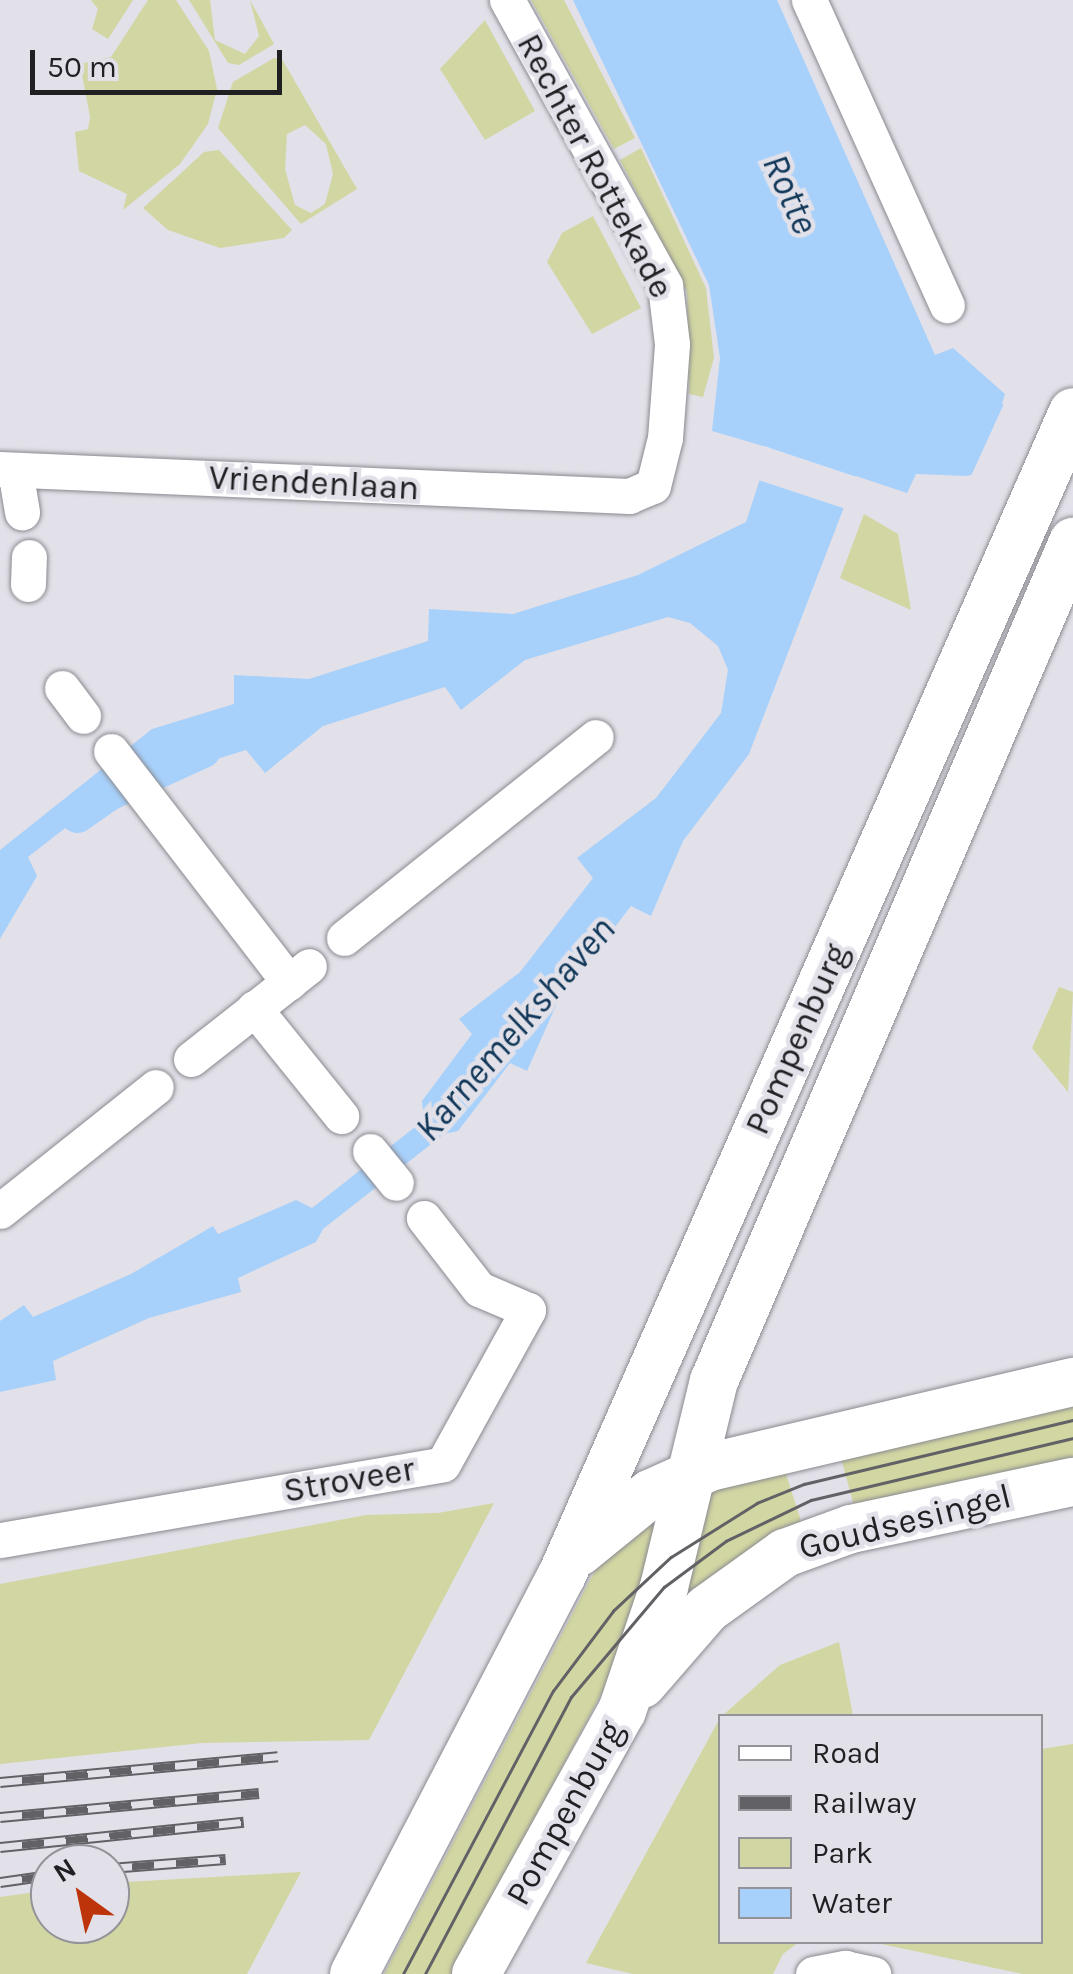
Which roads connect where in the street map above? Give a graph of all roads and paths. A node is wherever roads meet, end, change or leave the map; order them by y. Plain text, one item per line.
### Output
1 (507, 0) edge
2 (809, 0) edge
3 (947, 305) dead end
4 (1068, 423) edge
5 (8, 470) edge
6 (629, 496) joint
7 (22, 512) dead end
8 (1073, 542) edge
9 (596, 737) dead end
10 (110, 752) dead end
11 (344, 938) dead end
12 (254, 1008) junction
13 (191, 1059) dead end
14 (156, 1087) dead end
15 (341, 1116) dead end
16 (370, 1151) dead end
17 (396, 1184) dead end
18 (0, 1211) edge
19 (424, 1218) dead end
20 (1073, 1382) edge
21 (692, 1474) junction
22 (1073, 1482) edge
23 (0, 1540) edge
24 (562, 1574) junction
25 (622, 1711) junction
26 (354, 1974) edge
27 (476, 1974) edge
28 (813, 1974) edge
29 (873, 1974) edge

1 - 6 street, Rechter Rottekade
2 - 3 street
4 - 24 street, Pompenburg
5 - 6 street, Vriendenlaan
5 - 7 street
8 - 21 street, Pompenburg
9 - 11 street
10 - 12 street
12 - 13 street
12 - 15 street
14 - 18 street
16 - 17 street
19 - 23 street, Stroveer
20 - 21 street
21 - 24 street, Pompenburg
21 - 25 street, Pompenburg
22 - 25 street, Goudsesingel
24 - 26 street, Pompenburg
25 - 27 street, Pompenburg
28 - 29 street

